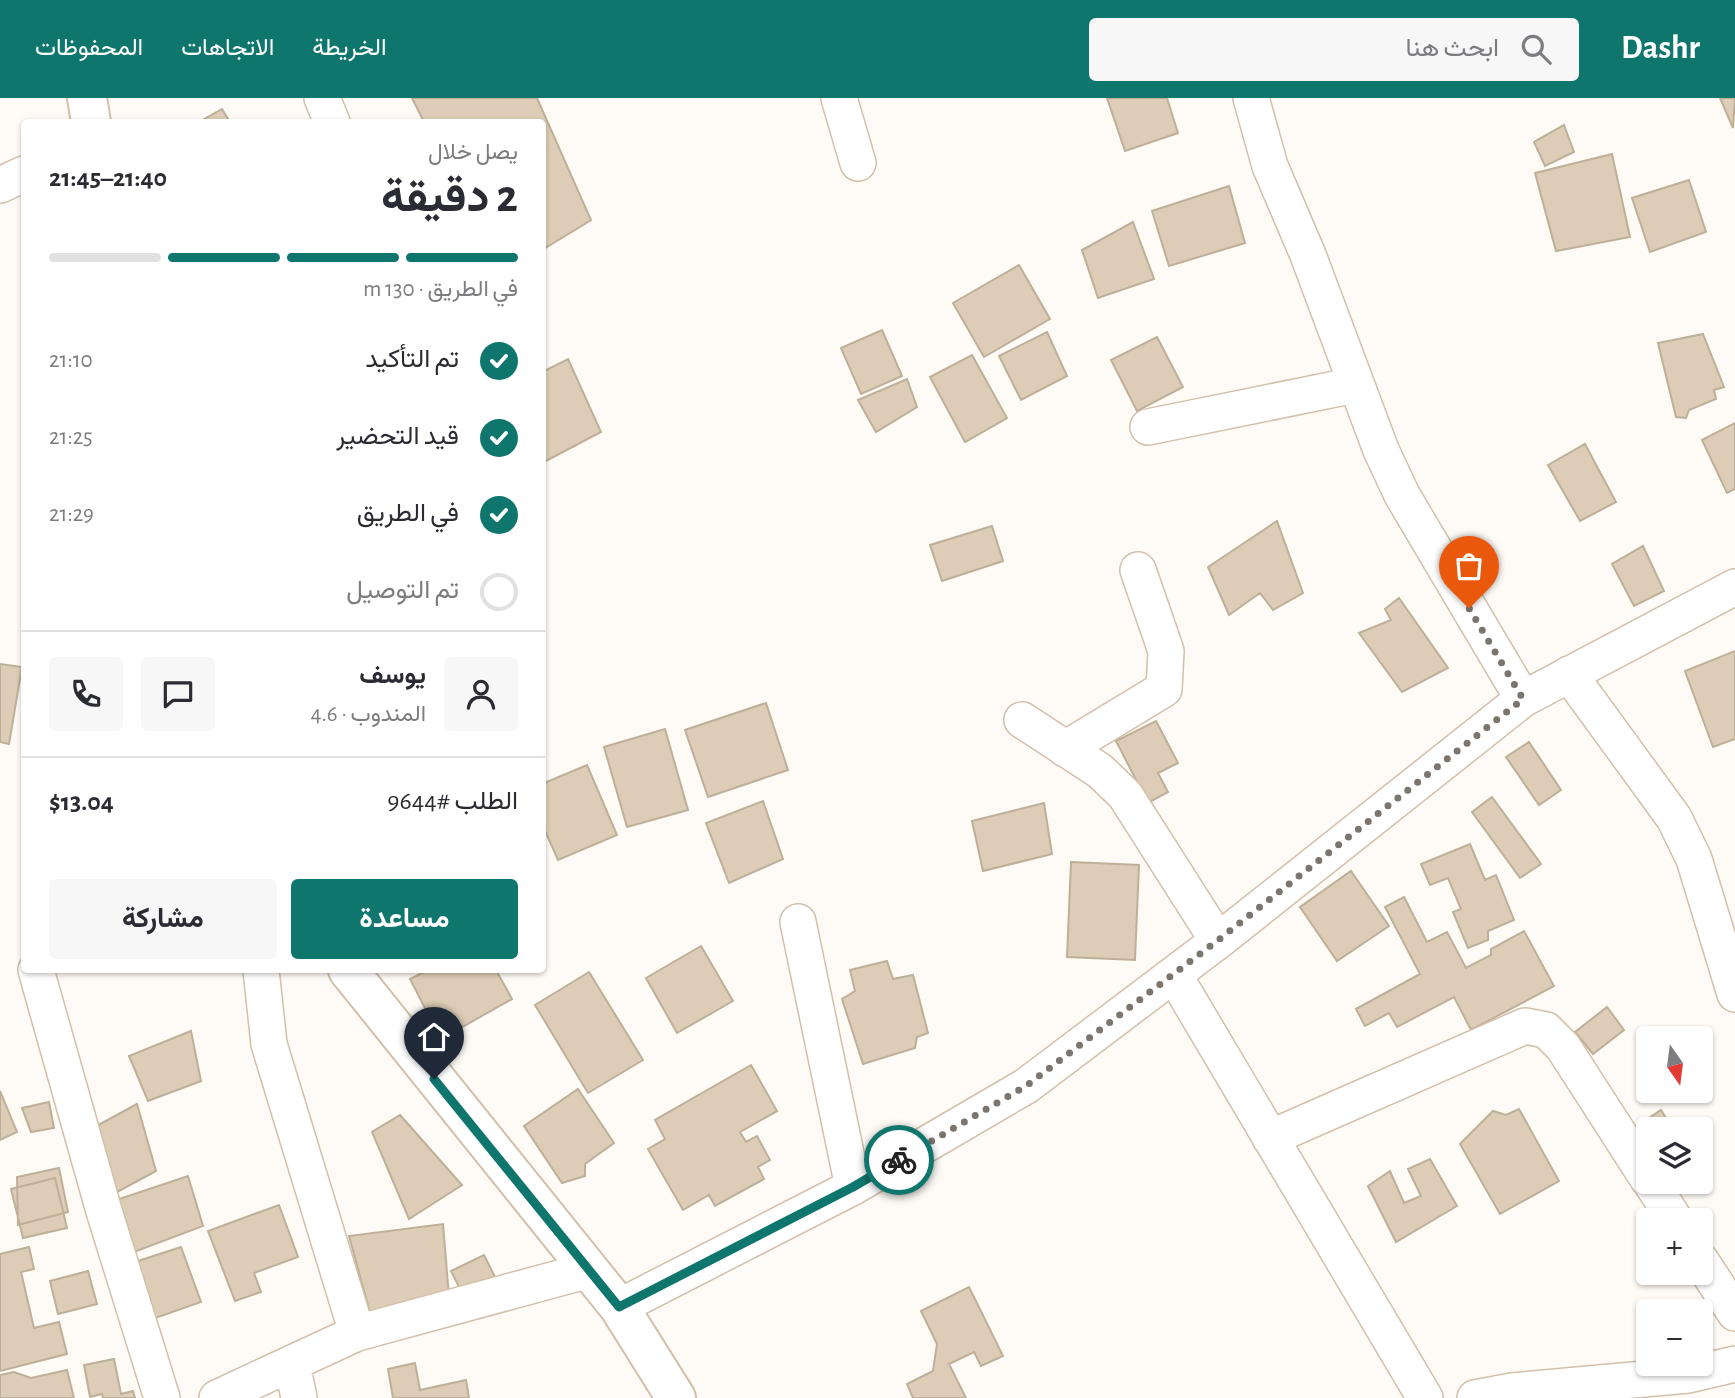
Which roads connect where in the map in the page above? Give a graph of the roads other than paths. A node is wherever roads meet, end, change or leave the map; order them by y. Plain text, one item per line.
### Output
1 (87, 98) edge
2 (322, 98) edge
3 (839, 98) edge
4 (1251, 98) edge
5 (90, 119) edge
6 (331, 119) edge
7 (858, 163) dead end
8 (21, 175) edge
9 (0, 185) edge
10 (1355, 385) junction
11 (1148, 427) dead end
12 (1138, 570) dead end
13 (1735, 587) edge
14 (1569, 674) junction
15 (1523, 699) junction
16 (1022, 720) dead end
17 (1065, 749) junction
18 (798, 922) dead end
19 (1725, 927) edge
20 (1217, 941) junction
21 (37, 973) edge
22 (261, 973) edge
23 (350, 973) edge
24 (1174, 975) junction
25 (1735, 994) edge
26 (1270, 1138) junction
27 (1636, 1160) edge
28 (853, 1187) junction
29 (589, 1270) junction
30 (1713, 1279) edge
31 (619, 1307) junction
32 (1735, 1313) edge
33 (357, 1333) junction
34 (292, 1363) junction
35 (1735, 1364) edge
36 (162, 1398) edge
37 (217, 1398) edge
38 (299, 1398) edge
39 (676, 1398) edge
40 (1425, 1398) edge
41 (1475, 1398) edge

1 - 5 street
2 - 6 street
3 - 7 street
4 - 10 street
8 - 9 street
10 - 11 street
10 - 15 street
12 - 17 street
13 - 14 street
14 - 15 street
14 - 19 street
15 - 20 street
16 - 17 street
17 - 20 street
18 - 28 street
19 - 25 street
20 - 24 street
21 - 36 street
22 - 33 street
23 - 29 street
24 - 26 street
24 - 28 street
26 - 27 street
26 - 40 street
28 - 31 street
29 - 31 street
29 - 33 street
30 - 32 street
31 - 39 street
33 - 34 street
34 - 37 street
34 - 38 street
35 - 41 street

